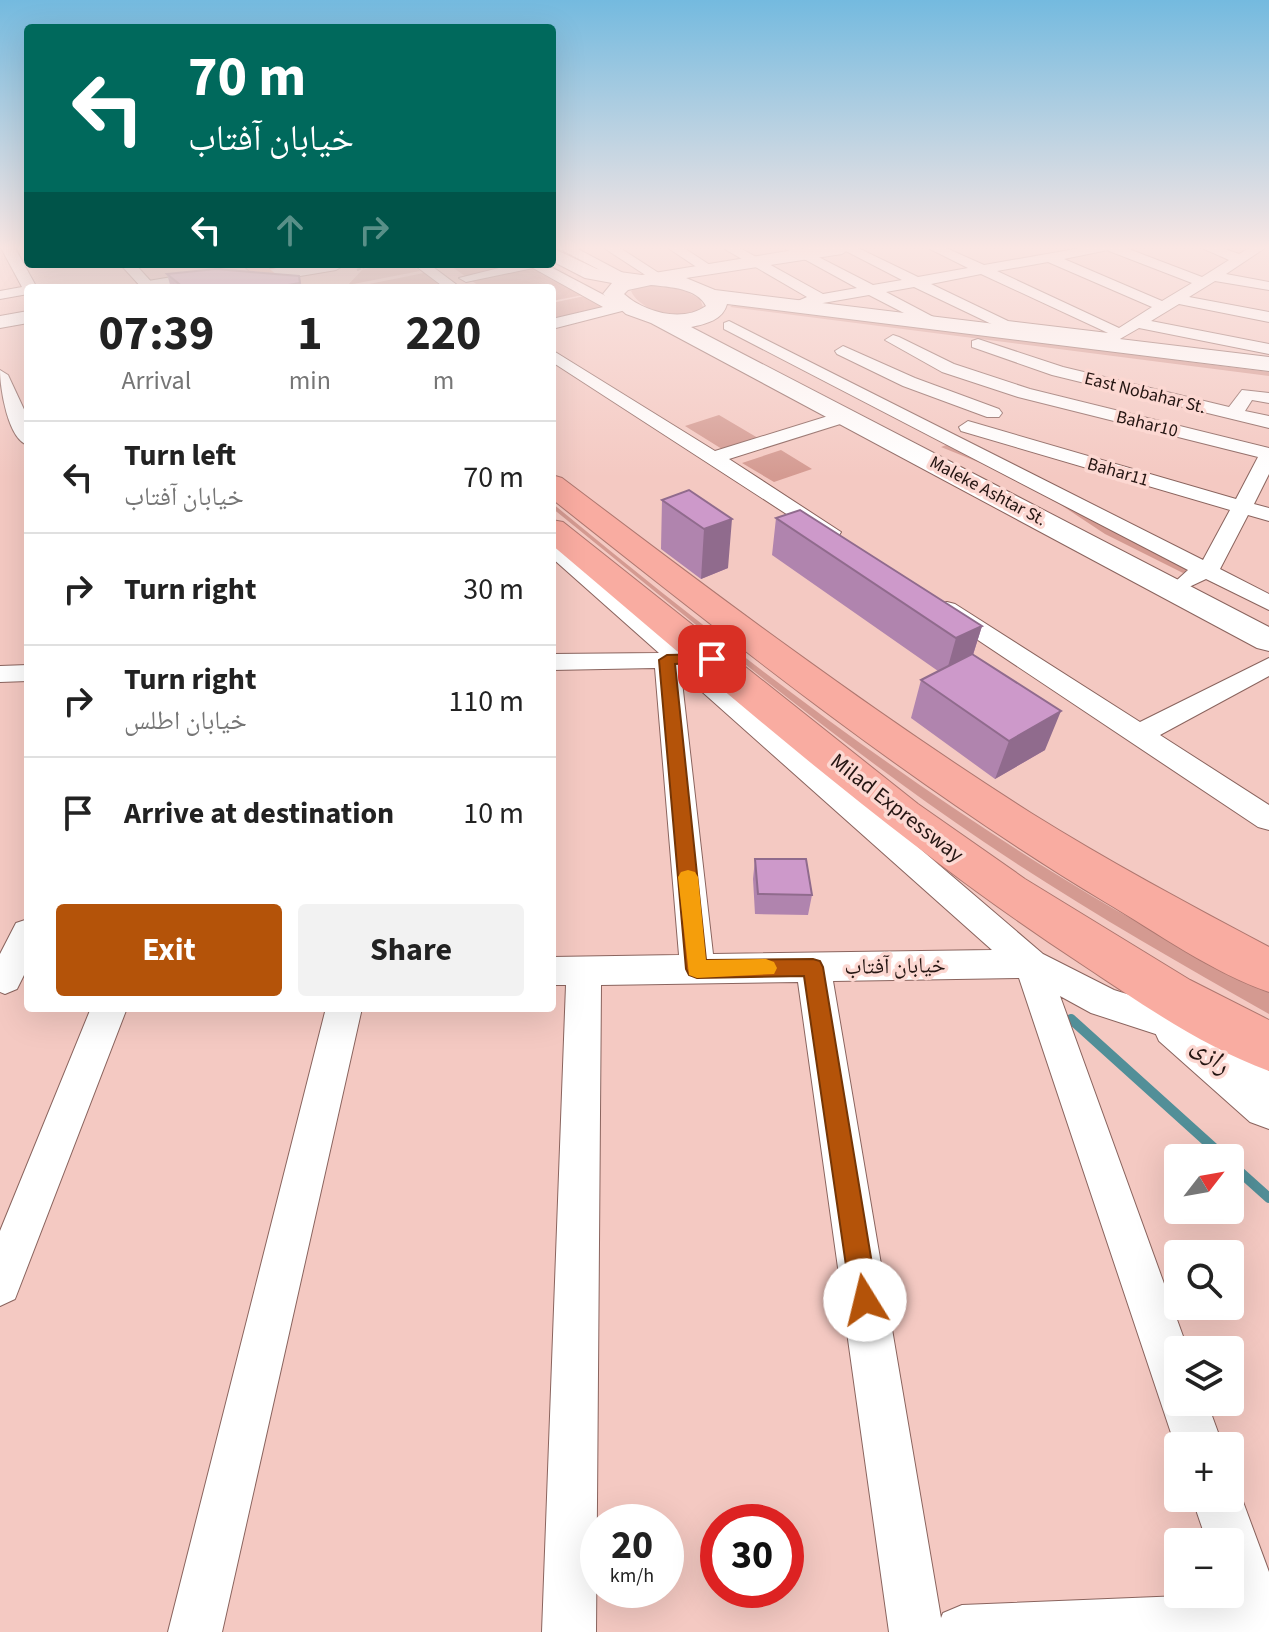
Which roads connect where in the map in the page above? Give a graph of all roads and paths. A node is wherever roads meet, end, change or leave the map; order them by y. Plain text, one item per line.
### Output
1 (718, 324) edge
2 (725, 324) edge
3 (761, 324) edge
4 (965, 324) edge
5 (993, 324) edge
6 (1094, 324) edge
7 (1134, 324) edge
8 (1142, 324) edge
9 (1004, 325) joint
10 (1117, 335) junction
11 (884, 340) junction
12 (987, 347) junction
13 (1269, 349) edge
14 (843, 351) junction
15 (1083, 356) junction
16 (556, 358) edge
17 (795, 361) junction
18 (1269, 364) edge
19 (948, 368) junction
20 (759, 370) junction
21 (1058, 371) junction
22 (0, 375) edge
23 (1269, 377) edge
24 (909, 382) junction
25 (1024, 393) junction
26 (1269, 398) edge
27 (22, 412) edge
28 (993, 413) junction
29 (1233, 414) junction
30 (847, 416) junction
31 (1269, 422) edge
32 (968, 427) junction
33 (948, 439) junction
34 (919, 454) junction
35 (1269, 454) edge
36 (715, 457) junction
37 (556, 487) edge
38 (1239, 507) junction
39 (1269, 515) edge
40 (847, 544) edge
41 (556, 548) edge
42 (1208, 568) junction
43 (1269, 583) edge
44 (1174, 590) junction
45 (927, 596) edge
46 (1269, 603) edge
47 (1269, 641) edge
48 (688, 659) junction
49 (556, 662) edge
50 (1269, 666) edge
51 (24, 673) edge
52 (0, 674) edge
53 (1139, 734) junction
54 (1269, 819) edge
55 (24, 943) edge
56 (1031, 964) junction
57 (813, 967) junction
58 (697, 969) junction
59 (568, 971) edge
60 (1269, 971) edge
61 (11, 979) edge
62 (1174, 1010) junction
63 (107, 1012) edge
64 (343, 1012) edge
65 (1269, 1047) edge
66 (1269, 1104) edge
67 (0, 1284) edge
68 (1164, 1346) edge
69 (1222, 1512) edge
70 (1264, 1625) edge
71 (195, 1632) edge
72 (569, 1632) edge
73 (916, 1632) edge
74 (962, 1632) edge

1 - 20 main road, Maleke Ashtar St.
2 - 17 street
3 - 11 main road
4 - 18 main road
5 - 9 street
6 - 10 street
7 - 10 street
8 - 13 street
9 - 10 street
11 - 12 main road
11 - 14 street
11 - 19 street, Bahar10
12 - 15 main road
12 - 19 street
12 - 21 street, East Nobahar St.
14 - 17 street
14 - 24 street
15 - 21 street
15 - 23 main road
16 - 36 street
17 - 20 street
17 - 33 street
19 - 24 street
19 - 25 street, Bahar10
20 - 30 main road, Maleke Ashtar St.
21 - 25 street
21 - 29 street, East Nobahar St.
22 - 27 street
24 - 28 street
25 - 28 street
25 - 35 street, Bahar10
26 - 29 street
28 - 32 street
29 - 31 street, East Nobahar St.
30 - 34 main road, Maleke Ashtar St.
30 - 36 street
32 - 33 street
32 - 38 street, Bahar11
33 - 34 street
33 - 42 street
34 - 44 main road, Maleke Ashtar St.
35 - 38 street
36 - 40 street
37 - 60 highway
38 - 39 street, Bahar11
38 - 42 street
41 - 48 highway, Milad Expressway
42 - 43 street
42 - 44 street
42 - 46 street
44 - 47 main road, Maleke Ashtar St.
45 - 53 street
48 - 49 street
48 - 56 street
48 - 58 street
48 - 62 highway, Milad Expressway
50 - 53 street
51 - 52 street
53 - 54 street
55 - 61 street
56 - 57 street, خیابان آفتاب
56 - 62 street, خیابان آفتاب
56 - 68 street
57 - 58 street, خیابان آفتاب
57 - 73 street
58 - 59 street, خیابان آفتاب
59 - 72 street
62 - 65 highway, Milad Expressway
62 - 66 main road, رازی
63 - 67 street
64 - 71 street
69 - 70 street
70 - 74 street

